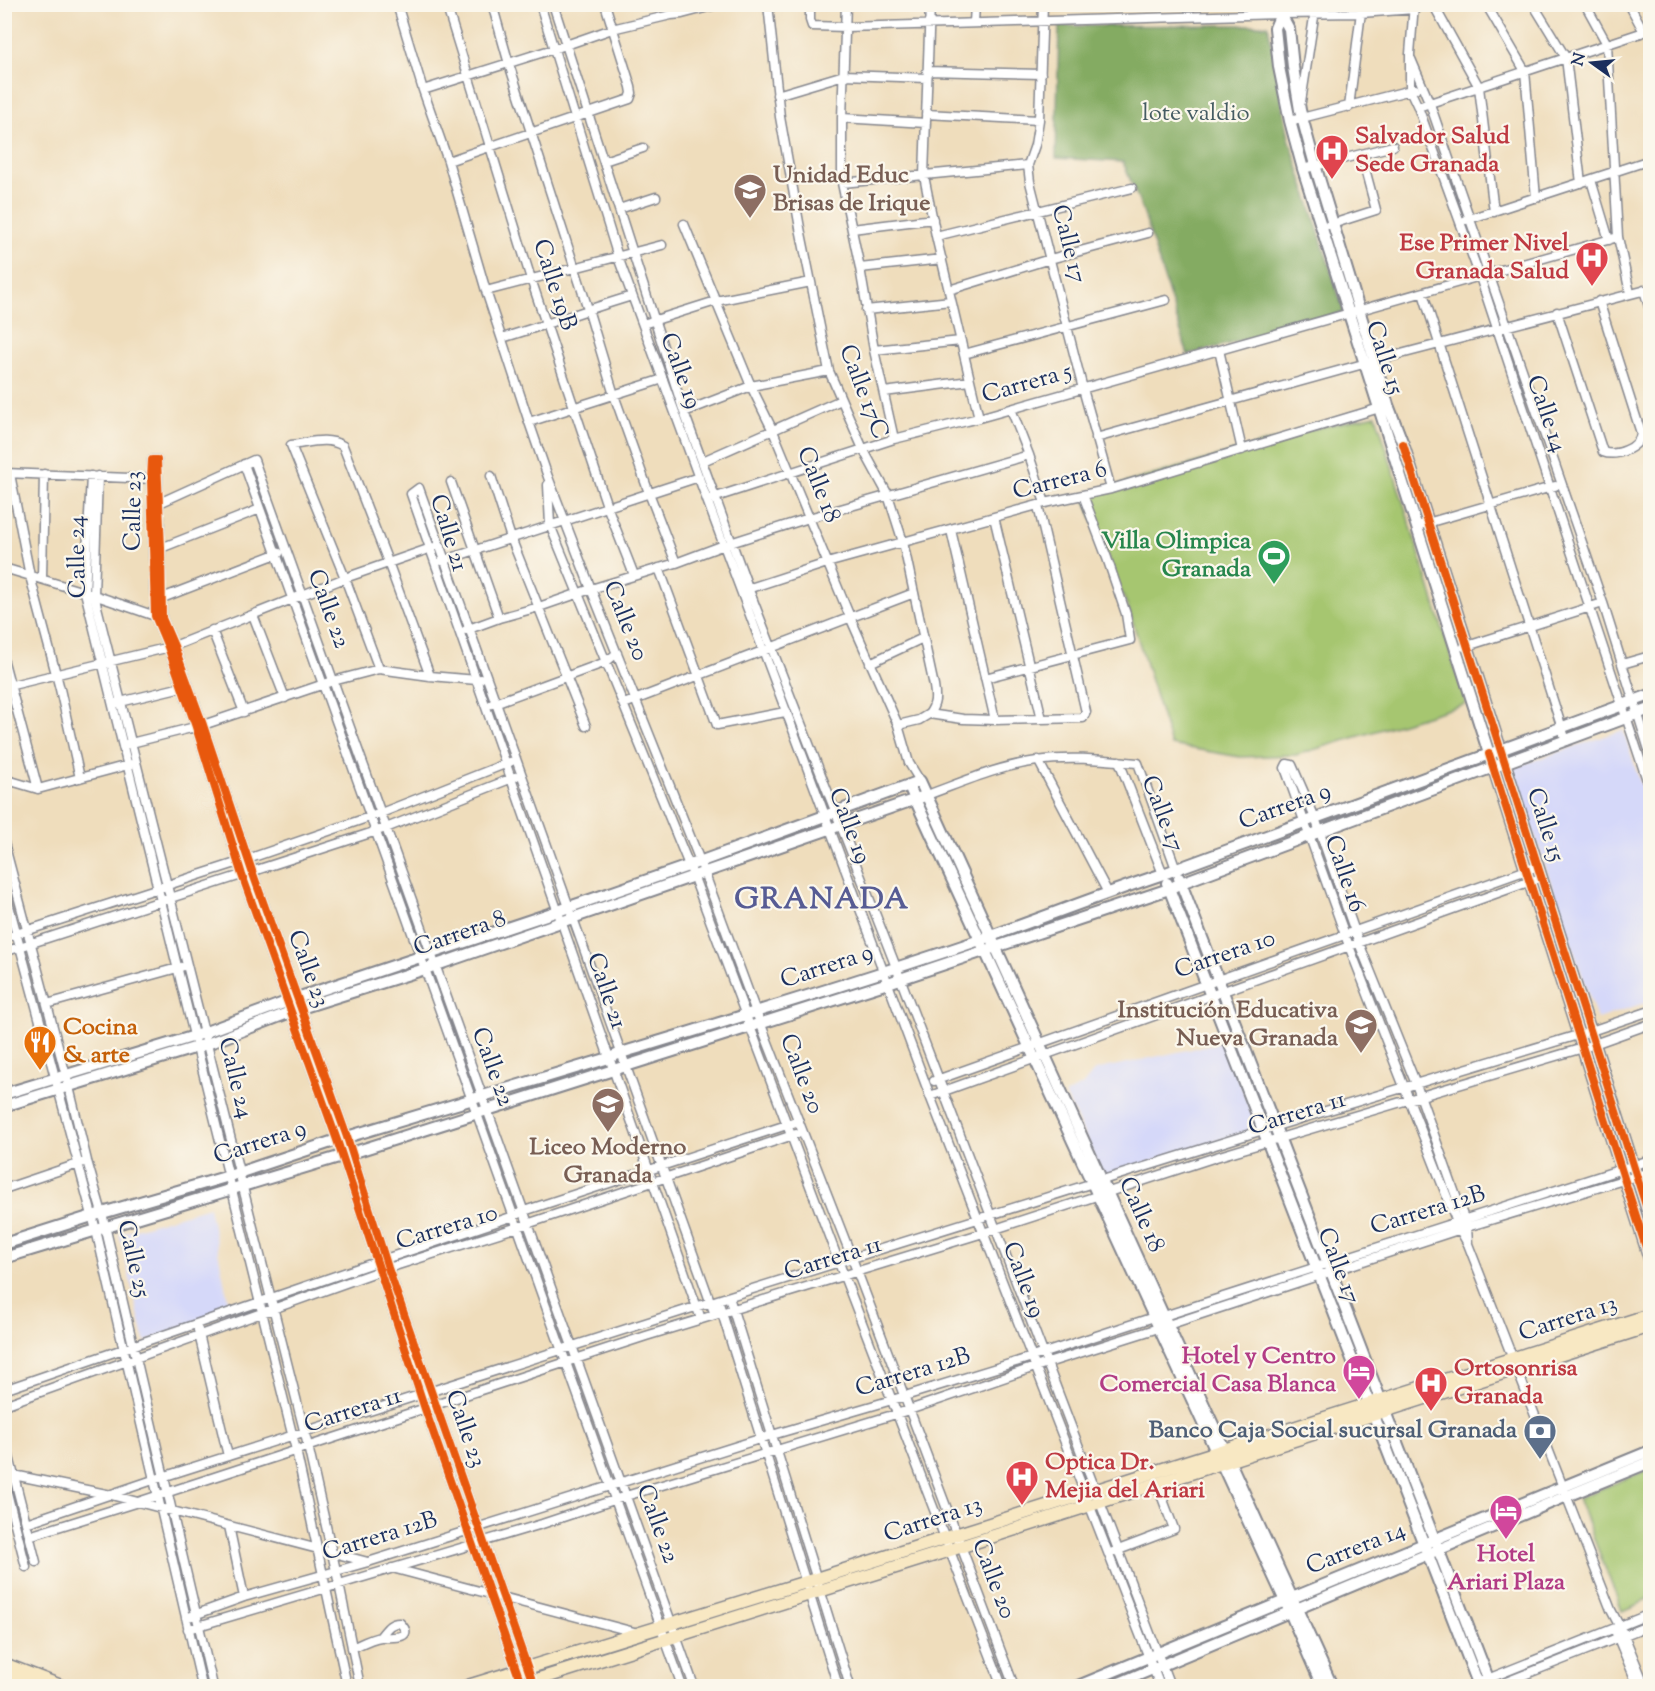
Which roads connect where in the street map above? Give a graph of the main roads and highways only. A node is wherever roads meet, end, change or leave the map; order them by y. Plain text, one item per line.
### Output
1 (1650, 1315) edge
2 (1650, 1326) edge
3 (1515, 1364) junction
4 (1223, 1457) junction
5 (1092, 1498) junction
6 (813, 1586) junction
7 (4, 1664) edge
8 (4, 1675) edge
9 (525, 1685) edge
10 (34, 1686) edge
11 (61, 1686) edge
12 (468, 1686) edge

1 - 3 main road, Carrera 13
2 - 3 main road, Carrera 13
3 - 4 main road, Carrera 13
4 - 5 main road, Carrera 13
4 - 5 main road, Carrera 13
5 - 6 main road, Carrera 13
6 - 9 main road, Carrera 13
6 - 12 main road, Carrera 13
7 - 11 main road
8 - 10 main road

